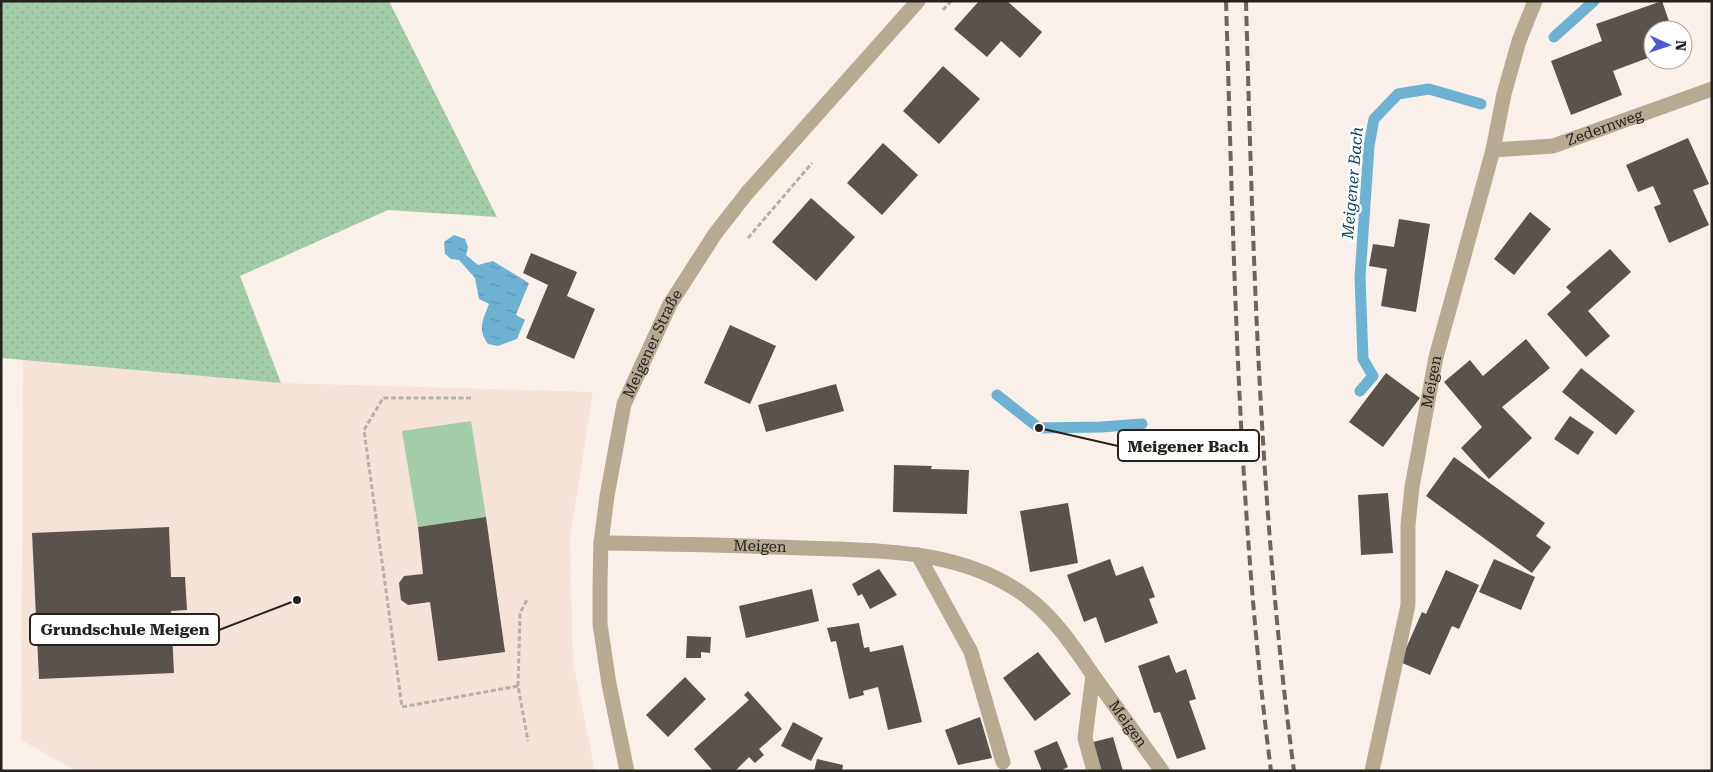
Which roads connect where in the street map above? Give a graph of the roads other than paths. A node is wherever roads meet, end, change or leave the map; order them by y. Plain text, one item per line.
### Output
1 (1535, 1) edge
2 (916, 2) edge
3 (1712, 89) edge
4 (1493, 150) junction
5 (601, 543) junction
6 (918, 555) junction
7 (1093, 675) junction
8 (1003, 762) dead end
9 (628, 771) edge
10 (1094, 771) edge
11 (1162, 771) edge
12 (1372, 771) edge

1 - 4 street, Meigen
2 - 5 street, Meigener Straße
3 - 4 street, Zedernweg
4 - 12 street, Meigen
5 - 6 street, Meigen
5 - 9 street, Meigener Straße
6 - 7 street, Meigen
6 - 8 street
7 - 10 street, Meigen
7 - 11 street, Meigen

